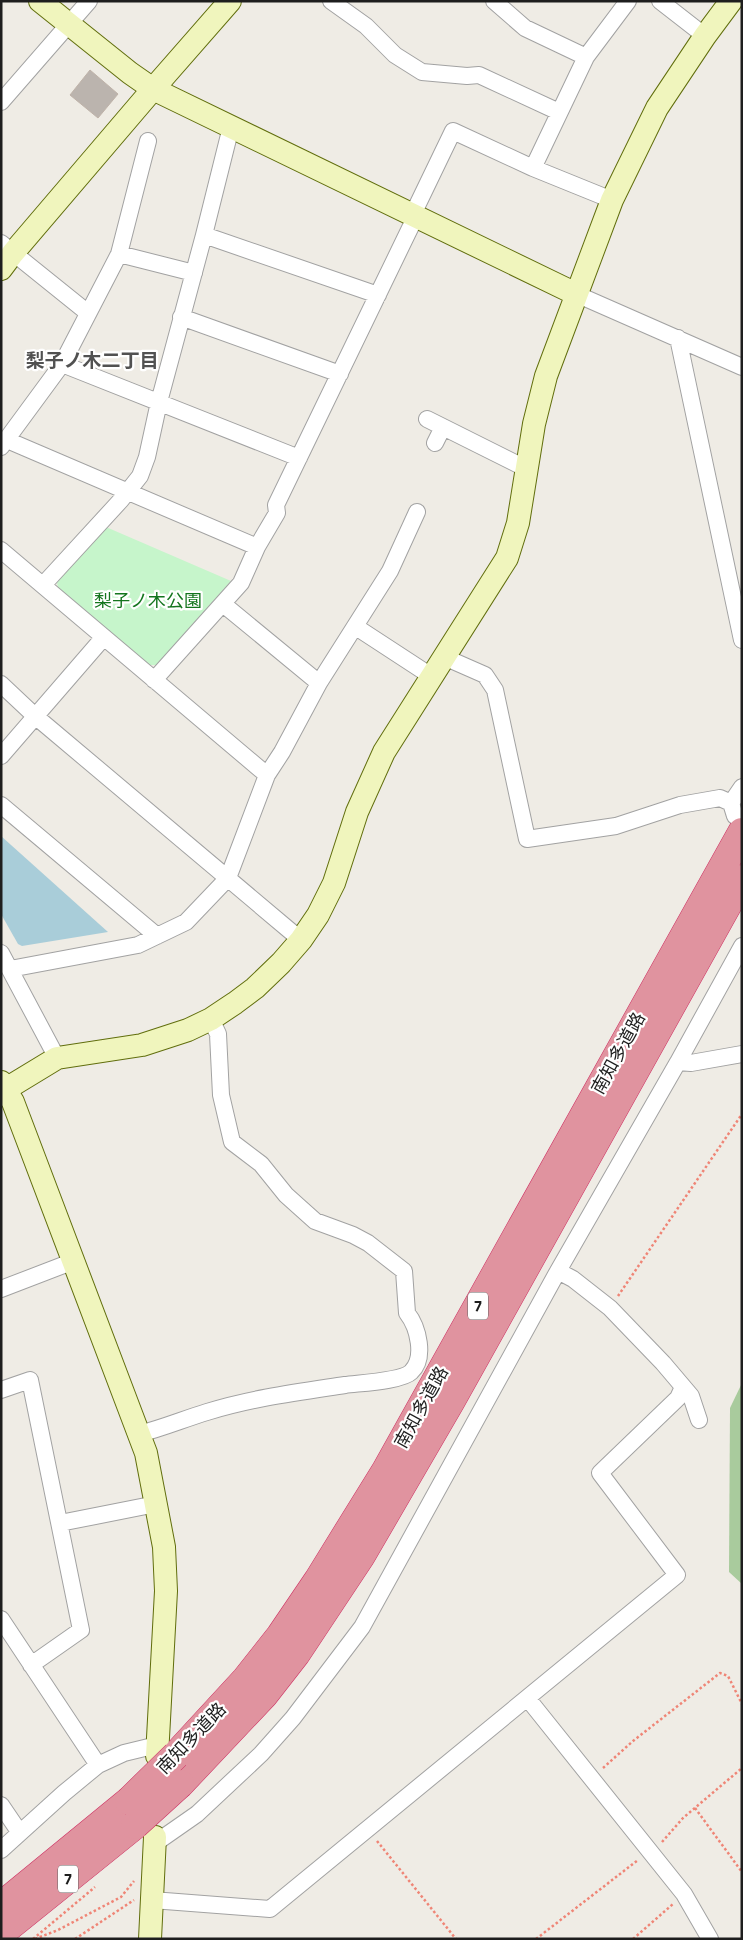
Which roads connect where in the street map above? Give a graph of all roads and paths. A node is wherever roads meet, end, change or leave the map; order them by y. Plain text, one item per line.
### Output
1 (40, 1) edge
2 (89, 1) edge
3 (230, 1) edge
4 (331, 1) edge
5 (494, 1) edge
6 (628, 1) edge
7 (660, 1) edge
8 (731, 1) edge
9 (69, 25) junction
10 (705, 36) junction
11 (586, 57) junction
12 (152, 89) junction
13 (1, 102) edge
14 (558, 112) junction
15 (231, 127) junction
16 (148, 141) dead end
17 (532, 168) junction
18 (612, 200) junction
19 (413, 214) junction
20 (204, 235) junction
21 (119, 254) junction
22 (5, 255) edge
23 (194, 273) junction
24 (576, 294) junction
25 (378, 295) junction
26 (88, 313) junction
27 (181, 317) junction
28 (678, 338) junction
29 (62, 364) junction
30 (742, 366) edge
31 (340, 374) junction
32 (159, 402) junction
33 (427, 419) dead end
34 (443, 427) junction
35 (4, 443) edge
36 (435, 443) dead end
37 (299, 458) junction
38 (527, 469) junction
39 (128, 491) junction
40 (416, 512) dead end
41 (257, 547) junction
42 (1, 550) edge
43 (43, 585) junction
44 (223, 604) junction
45 (356, 627) junction
46 (104, 637) junction
47 (742, 640) edge
48 (444, 657) junction
49 (432, 676) junction
50 (154, 680) junction
51 (319, 683) junction
52 (1, 684) edge
53 (35, 716) junction
54 (1, 756) edge
55 (267, 775) junction
56 (742, 787) edge
57 (1, 805) edge
58 (736, 817) edge
59 (228, 878) junction
60 (742, 880) edge
61 (157, 936) junction
62 (301, 940) junction
63 (742, 946) edge
64 (1, 953) edge
65 (10, 969) junction
66 (211, 1019) junction
67 (742, 1054) edge
68 (57, 1058) junction
69 (678, 1062) junction
70 (4, 1086) edge
71 (742, 1114) edge
72 (74, 1261) junction
73 (558, 1271) junction
74 (1, 1289) edge
75 (610, 1308) junction
76 (683, 1387) junction
77 (1, 1390) edge
78 (699, 1420) dead end
79 (139, 1434) junction
80 (156, 1504) junction
81 (60, 1523) junction
82 (1, 1619) edge
83 (31, 1665) junction
84 (528, 1699) junction
85 (742, 1704) edge
86 (163, 1752) junction
87 (98, 1765) junction
88 (592, 1779) junction
89 (1, 1805) edge
90 (695, 1808) dead end
91 (143, 1827) junction
92 (367, 1829) junction
93 (20, 1833) junction
94 (1, 1850) edge
95 (742, 1872) edge
96 (139, 1874) dead end
97 (684, 1894) junction
98 (152, 1900) junction
99 (1, 1906) edge
100 (1, 1933) edge
101 (36, 1939) edge
102 (74, 1939) edge
103 (150, 1939) edge
104 (456, 1939) edge
105 (633, 1939) edge
106 (710, 1939) edge

1 - 9 street
2 - 9 street
3 - 12 street
4 - 14 street
5 - 11 street
6 - 11 street
7 - 10 street
8 - 10 street
9 - 12 street
9 - 13 street
10 - 18 street
11 - 14 street
12 - 15 street
12 - 22 street
14 - 17 street
15 - 19 street
15 - 20 street
16 - 21 street
17 - 18 street
17 - 19 street
18 - 24 street
19 - 24 street
19 - 25 street
20 - 23 street
20 - 25 street
21 - 23 street
21 - 26 street
22 - 26 street
23 - 27 street
24 - 28 street
24 - 38 street
25 - 31 street
26 - 29 street
27 - 31 street
27 - 32 street
28 - 30 street
28 - 47 street
29 - 32 street
29 - 35 street
31 - 37 street
32 - 37 street
32 - 39 street
33 - 34 street
34 - 36 street
34 - 38 street
35 - 39 street
37 - 41 street
38 - 48 street
39 - 41 street
39 - 43 street
40 - 45 street
41 - 44 street
42 - 43 street
43 - 46 street
44 - 50 street
44 - 51 street
45 - 49 street
45 - 51 street
46 - 50 street
46 - 53 street
48 - 49 street
48 - 58 street
49 - 62 street
50 - 55 street
51 - 55 street
52 - 53 street
53 - 54 street
53 - 59 street
55 - 59 street
56 - 58 street
57 - 61 street
58 - 86 highway, 南知多道路 / 7
59 - 61 street
59 - 62 street
60 - 91 highway, 南知多道路 / 7, bridge
61 - 65 street
62 - 66 street
63 - 69 street
64 - 65 street
65 - 68 street
66 - 68 street
66 - 79 street
67 - 69 street
68 - 70 street
69 - 73 street
70 - 72 street
71 - 75 path
72 - 74 street
72 - 79 street
73 - 75 street
73 - 91 street
75 - 76 street
76 - 78 street
76 - 84 street
77 - 81 street
79 - 80 street
80 - 81 street
80 - 86 street
81 - 83 street
82 - 83 street
83 - 87 street
84 - 88 street
84 - 92 street
85 - 88 path
86 - 87 street
86 - 91 highway, 南知多道路 / 7, bridge
87 - 93 street
88 - 97 street
89 - 93 street
90 - 95 path
91 - 98 street
91 - 99 highway, 南知多道路 / 7
91 - 100 highway, 南知多道路 / 7
92 - 98 street
92 - 104 path
93 - 94 street
96 - 101 path
97 - 105 path
97 - 106 street
98 - 102 path
98 - 103 street

